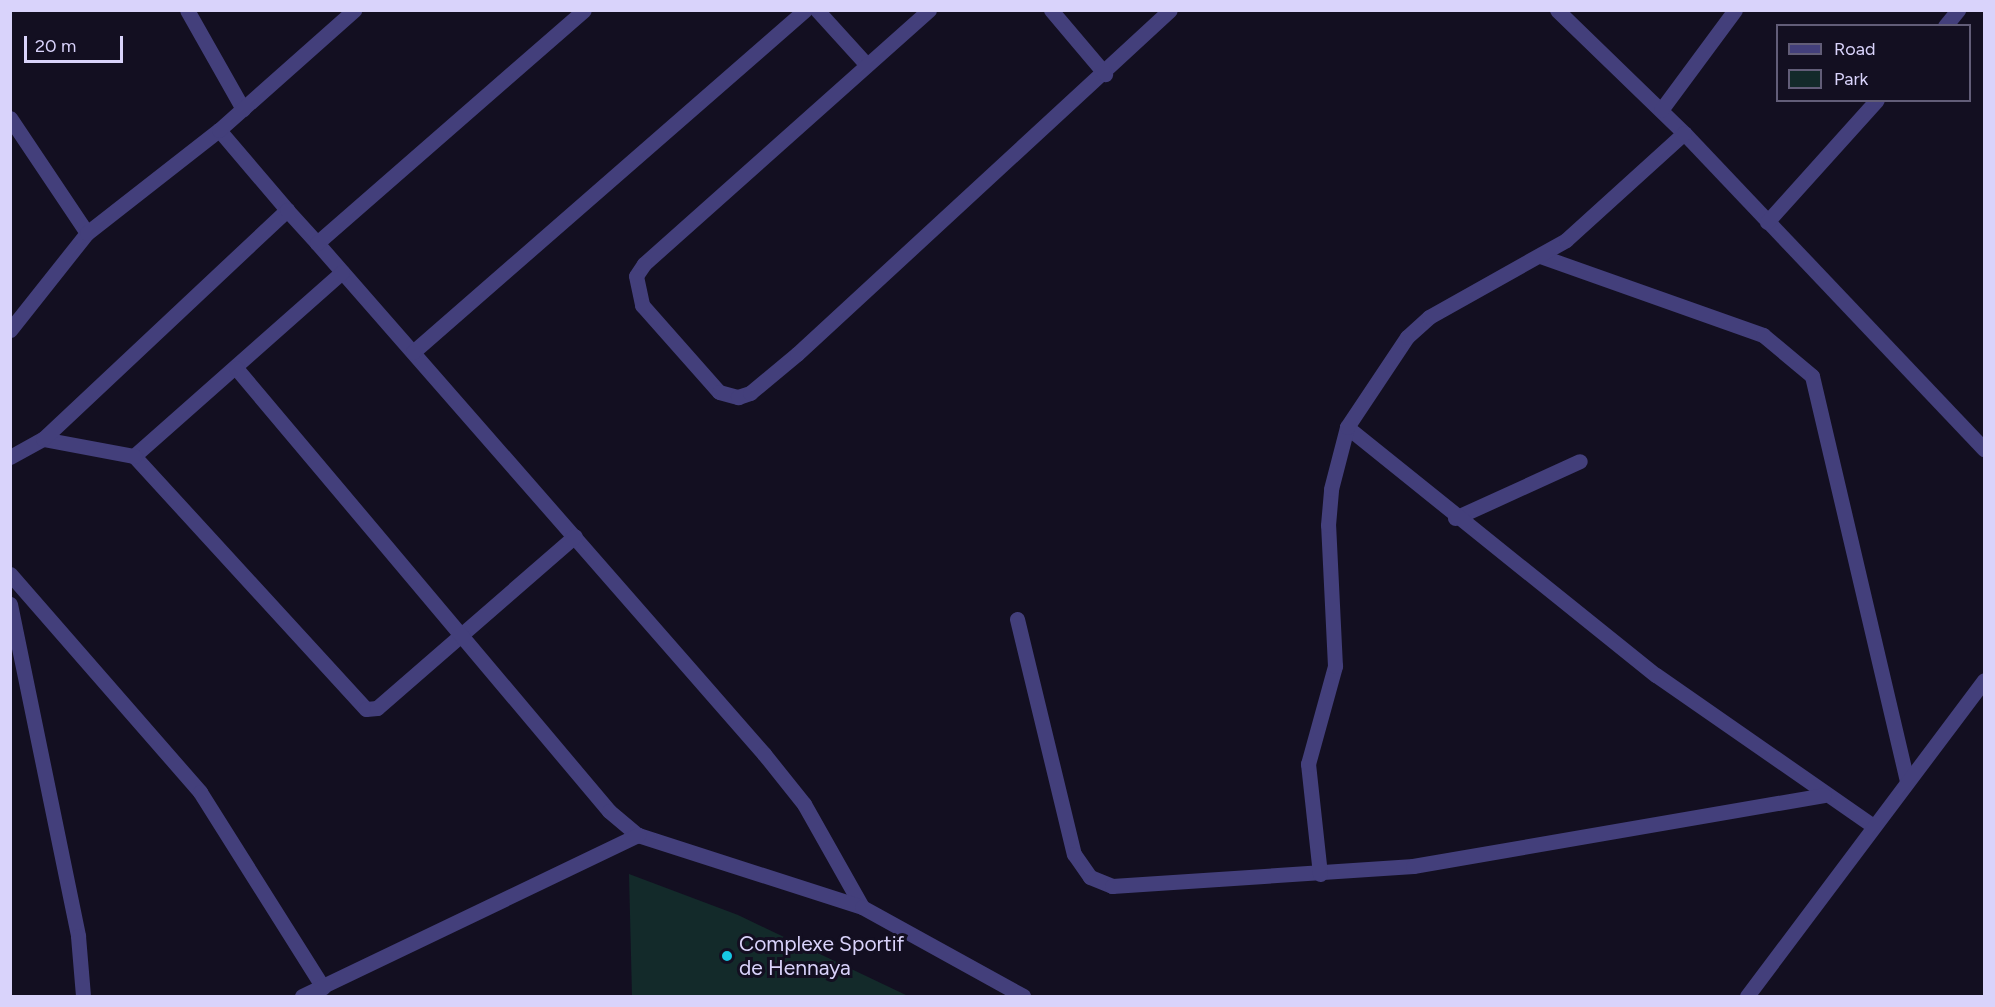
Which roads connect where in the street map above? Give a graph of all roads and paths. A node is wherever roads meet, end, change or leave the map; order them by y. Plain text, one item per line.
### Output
1 (187, 10) edge
2 (354, 10) edge
3 (584, 10) edge
4 (805, 10) edge
5 (817, 10) edge
6 (929, 10) edge
7 (1051, 10) edge
8 (1170, 10) edge
9 (1557, 10) edge
10 (1735, 10) edge
11 (1958, 10) edge
12 (1572, 16) edge
13 (1947, 24) edge
14 (866, 64) junction
15 (1105, 74) junction
16 (1875, 102) edge
17 (243, 109) junction
18 (1661, 110) junction
19 (10, 117) edge
20 (219, 130) junction
21 (1683, 133) junction
22 (287, 210) junction
23 (1767, 222) junction
24 (87, 233) junction
25 (317, 243) junction
26 (1540, 256) junction
27 (342, 272) junction
28 (10, 330) edge
29 (413, 352) junction
30 (236, 368) junction
31 (1347, 427) junction
32 (43, 438) junction
33 (1984, 449) edge
34 (134, 456) junction
35 (10, 457) edge
36 (1580, 461) dead end
37 (1455, 518) junction
38 (575, 536) junction
39 (10, 574) edge
40 (10, 604) edge
41 (1017, 619) dead end
42 (461, 638) junction
43 (1984, 680) edge
44 (1907, 781) junction
45 (1824, 795) junction
46 (1872, 825) junction
47 (638, 835) junction
48 (1320, 874) junction
49 (862, 907) junction
50 (323, 987) junction
51 (83, 996) edge
52 (302, 996) edge
53 (1023, 996) edge
54 (1747, 996) edge

1 - 17 street
2 - 17 street
3 - 25 street
4 - 29 street
5 - 14 street
6 - 14 street
7 - 15 street
8 - 15 street
9 - 12 street
10 - 18 street
11 - 13 street
12 - 18 street
14 - 15 street
16 - 23 street
17 - 20 street
18 - 21 street
19 - 24 street
20 - 22 street
20 - 24 street
21 - 23 street
21 - 26 street
22 - 25 street
22 - 32 street
23 - 33 street
24 - 28 street
25 - 27 street
26 - 31 street
26 - 44 street
27 - 29 street
27 - 30 street
29 - 38 street
30 - 34 street
30 - 42 street
31 - 37 street
31 - 48 street
32 - 34 street
32 - 35 street
34 - 42 street
36 - 37 street
37 - 45 street
38 - 42 street
38 - 49 street
39 - 50 street
40 - 51 street
41 - 48 street
42 - 47 street
43 - 44 street
44 - 46 street
45 - 46 street
45 - 48 street
46 - 54 street
47 - 49 street
47 - 50 street
49 - 53 street
50 - 52 street

